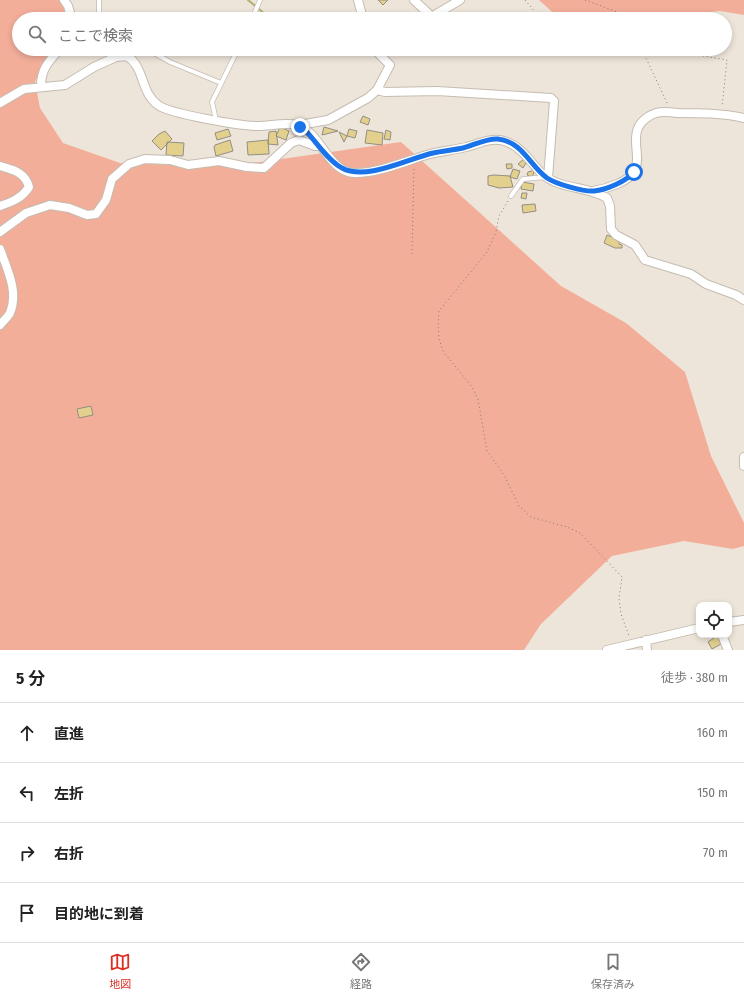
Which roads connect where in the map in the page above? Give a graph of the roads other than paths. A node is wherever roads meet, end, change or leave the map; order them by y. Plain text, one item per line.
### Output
1 (64, 0) edge
2 (99, 0) edge
3 (260, 0) edge
4 (358, 0) edge
5 (414, 0) edge
6 (460, 0) edge
7 (69, 12) edge
8 (99, 12) edge
9 (255, 12) edge
10 (361, 12) edge
11 (425, 12) edge
12 (440, 12) edge
13 (54, 56) edge
14 (159, 56) edge
15 (234, 56) edge
16 (381, 56) edge
17 (221, 83) junction
18 (41, 86) junction
19 (376, 90) junction
20 (0, 103) edge
21 (744, 118) edge
22 (216, 120) junction
23 (300, 127) junction
24 (320, 146) junction
25 (0, 166) edge
26 (547, 178) junction
27 (592, 191) junction
28 (511, 196) road end
29 (0, 206) edge
30 (0, 232) edge
31 (0, 249) edge
32 (744, 300) edge
33 (0, 324) edge
34 (744, 457) edge
35 (744, 466) edge
36 (744, 620) edge
37 (732, 622) edge
38 (696, 629) edge
39 (723, 638) edge
40 (646, 640) junction
41 (607, 650) edge
42 (647, 650) edge
43 (728, 650) edge

1 - 7 street
2 - 8 lane
3 - 9 lane
4 - 10 street
5 - 11 street
6 - 12 street
13 - 18 street
14 - 17 lane
15 - 17 lane
16 - 19 street
17 - 22 lane
18 - 20 street
18 - 22 street
19 - 23 street
19 - 26 street
21 - 27 street
22 - 23 street
23 - 24 street
24 - 26 street
24 - 30 street
25 - 29 street
26 - 27 street
26 - 28 lane
27 - 32 street
31 - 33 street
34 - 35 street
36 - 37 street
38 - 40 street
39 - 43 street
40 - 41 street
40 - 42 street

